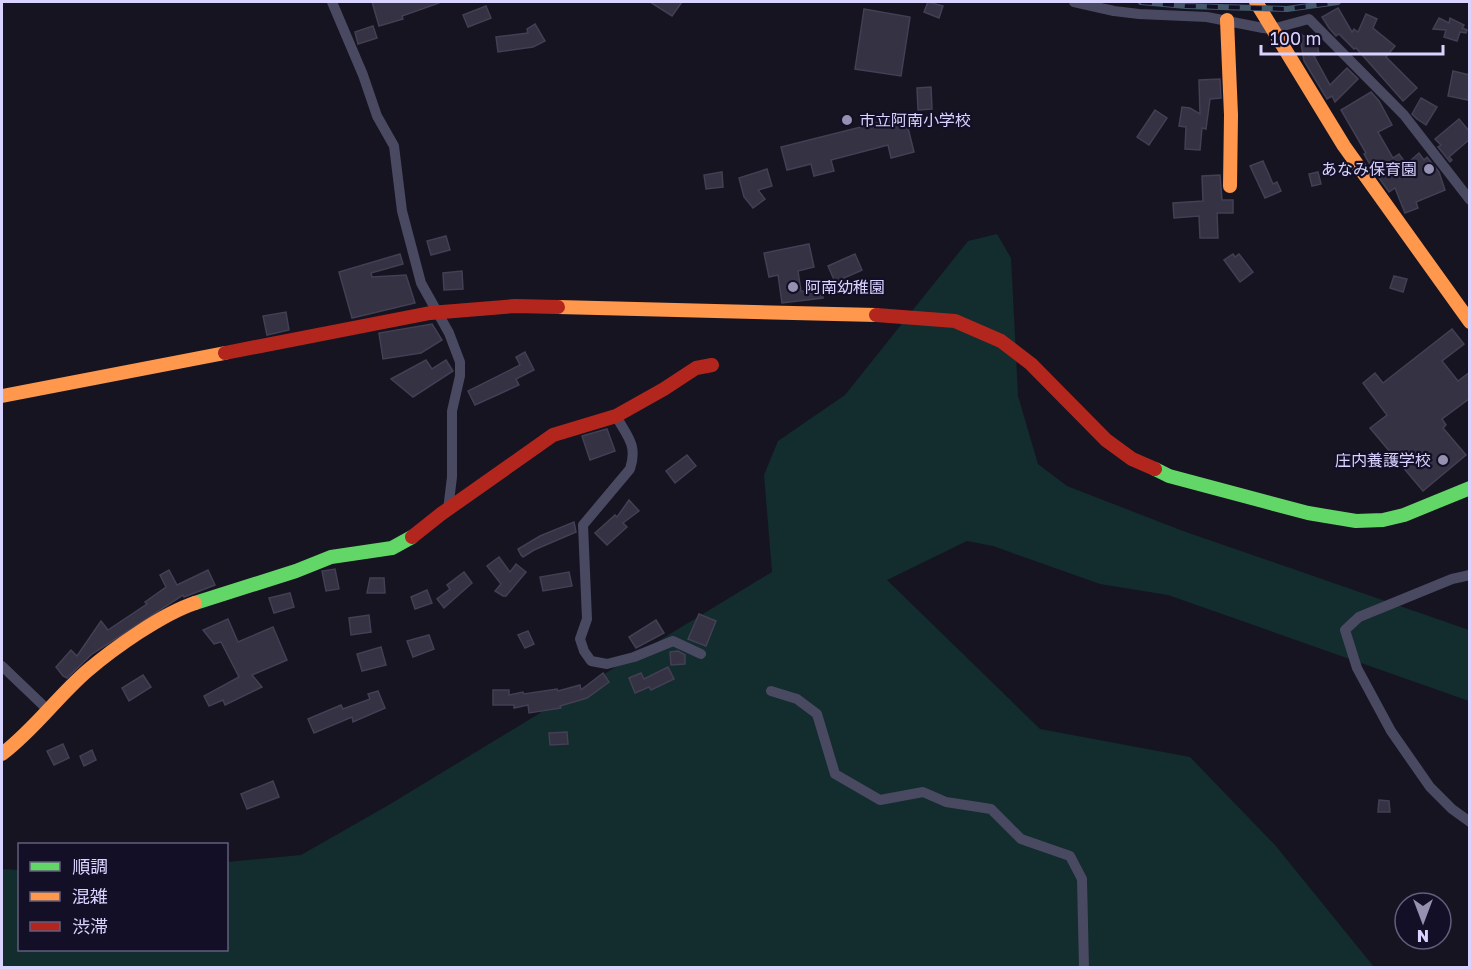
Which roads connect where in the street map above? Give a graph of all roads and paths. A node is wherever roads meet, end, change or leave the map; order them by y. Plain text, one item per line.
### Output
1 (332, 2) edge
2 (1074, 2) edge
3 (1256, 2) edge
4 (1227, 21) junction
5 (1272, 28) junction
6 (1230, 186) dead end
7 (1470, 200) edge
8 (438, 312) junction
9 (1470, 322) edge
10 (712, 365) dead end
11 (2, 396) edge
12 (616, 416) junction
13 (1470, 488) edge
14 (448, 510) junction
15 (1470, 575) edge
16 (701, 654) dead end
17 (2, 666) edge
18 (771, 691) dead end
19 (48, 710) junction
20 (2, 754) edge
21 (1470, 822) edge
22 (1084, 968) edge

1 - 8 street
2 - 4 street
3 - 5 street
4 - 5 street
4 - 6 street
5 - 7 street
5 - 9 street
8 - 11 street
8 - 13 street
8 - 14 street
10 - 12 street
12 - 14 street
12 - 16 street
14 - 19 street
15 - 21 street
17 - 19 street
18 - 22 street
19 - 20 street

